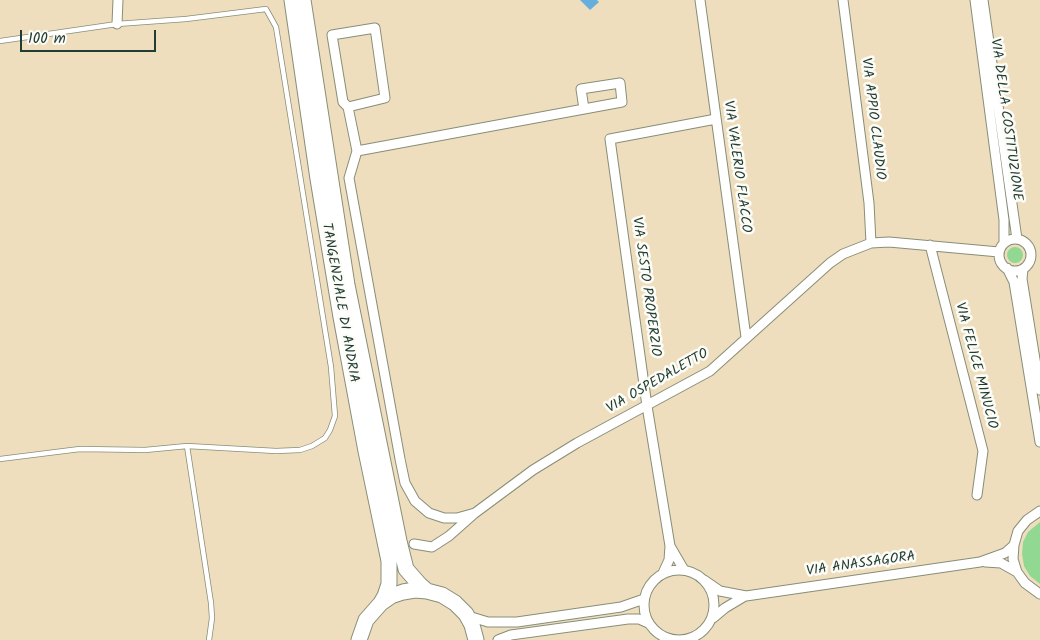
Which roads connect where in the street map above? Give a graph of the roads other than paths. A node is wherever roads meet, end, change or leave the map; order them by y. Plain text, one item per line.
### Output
1 (118, 0) edge
2 (292, 0) edge
3 (303, 0) edge
4 (700, 0) edge
5 (843, 0) edge
6 (975, 0) edge
7 (983, 0) edge
8 (117, 24) junction
9 (0, 40) edge
10 (348, 107) junction
11 (584, 109) junction
12 (716, 119) junction
13 (357, 151) junction
14 (1017, 239) junction
15 (871, 242) junction
16 (1004, 243) junction
17 (930, 245) junction
18 (999, 252) junction
19 (1036, 256) edge
20 (1007, 268) junction
21 (1023, 268) junction
22 (746, 337) junction
23 (1040, 390) edge
24 (647, 406) junction
25 (1040, 442) edge
26 (187, 446) junction
27 (0, 459) edge
28 (977, 495) dead end
29 (1040, 510) edge
30 (476, 513) junction
31 (414, 544) dead end
32 (1014, 545) junction
33 (670, 546) junction
34 (980, 562) junction
35 (684, 570) junction
36 (1017, 572) junction
37 (663, 573) junction
38 (704, 580) junction
39 (428, 591) junction
40 (1040, 594) edge
41 (746, 596) junction
42 (644, 598) junction
43 (381, 603) junction
44 (466, 614) junction
45 (711, 621) junction
46 (648, 623) junction
47 (704, 630) junction
48 (666, 638) edge
49 (209, 640) edge
50 (359, 640) edge
51 (476, 640) edge
52 (498, 640) edge
53 (698, 640) edge

1 - 8 street
2 - 43 main road, TANGENZIALE DI ANDRIA
3 - 39 main road, TANGENZIALE DI ANDRIA
4 - 12 street, VIA VALERIO FLACCO
5 - 15 street, VIA APPIO CLAUDIO
6 - 16 street, VIA DELLA COSTITUZIONE
7 - 14 street, VIA DELLA COSTITUZIONE
8 - 9 lane
8 - 26 lane
10 - 10 street
10 - 13 street
11 - 11 street
11 - 13 street
12 - 22 street, VIA VALERIO FLACCO
12 - 24 street, VIA SESTO PROPERZIO
13 - 30 street
14 - 16 street
14 - 19 street
15 - 17 street, VIA OSPEDALETTO
15 - 22 street, VIA OSPEDALETTO
16 - 18 street, VIA DELLA COSTITUZIONE
17 - 18 street, VIA OSPEDALETTO
17 - 28 street, VIA FELICE MINUCIO
18 - 20 street
19 - 21 street
20 - 21 street
20 - 25 street
21 - 23 street
22 - 24 street, VIA OSPEDALETTO
24 - 30 street, VIA OSPEDALETTO
24 - 33 street, VIA SESTO PROPERZIO
26 - 27 lane
26 - 49 lane
29 - 32 street
30 - 31 street, VIA OSPEDALETTO
32 - 34 street, VIA ANASSAGORA
32 - 36 street
33 - 35 street, VIA SESTO PROPERZIO
33 - 37 street, VIA SESTO PROPERZIO
34 - 36 street, VIA ANASSAGORA
34 - 41 street, VIA ANASSAGORA
35 - 37 street
35 - 38 street
36 - 40 street
37 - 42 street
38 - 41 street, VIA ANASSAGORA
38 - 45 street
39 - 43 main road, TANGENZIALE DI ANDRIA
39 - 44 main road, TANGENZIALE DI ANDRIA
41 - 45 street, VIA ANASSAGORA
42 - 44 street
42 - 46 street
43 - 50 main road, TANGENZIALE DI ANDRIA
44 - 51 main road, TANGENZIALE DI ANDRIA
45 - 47 street
46 - 48 street
46 - 52 street
47 - 48 street
47 - 53 street

